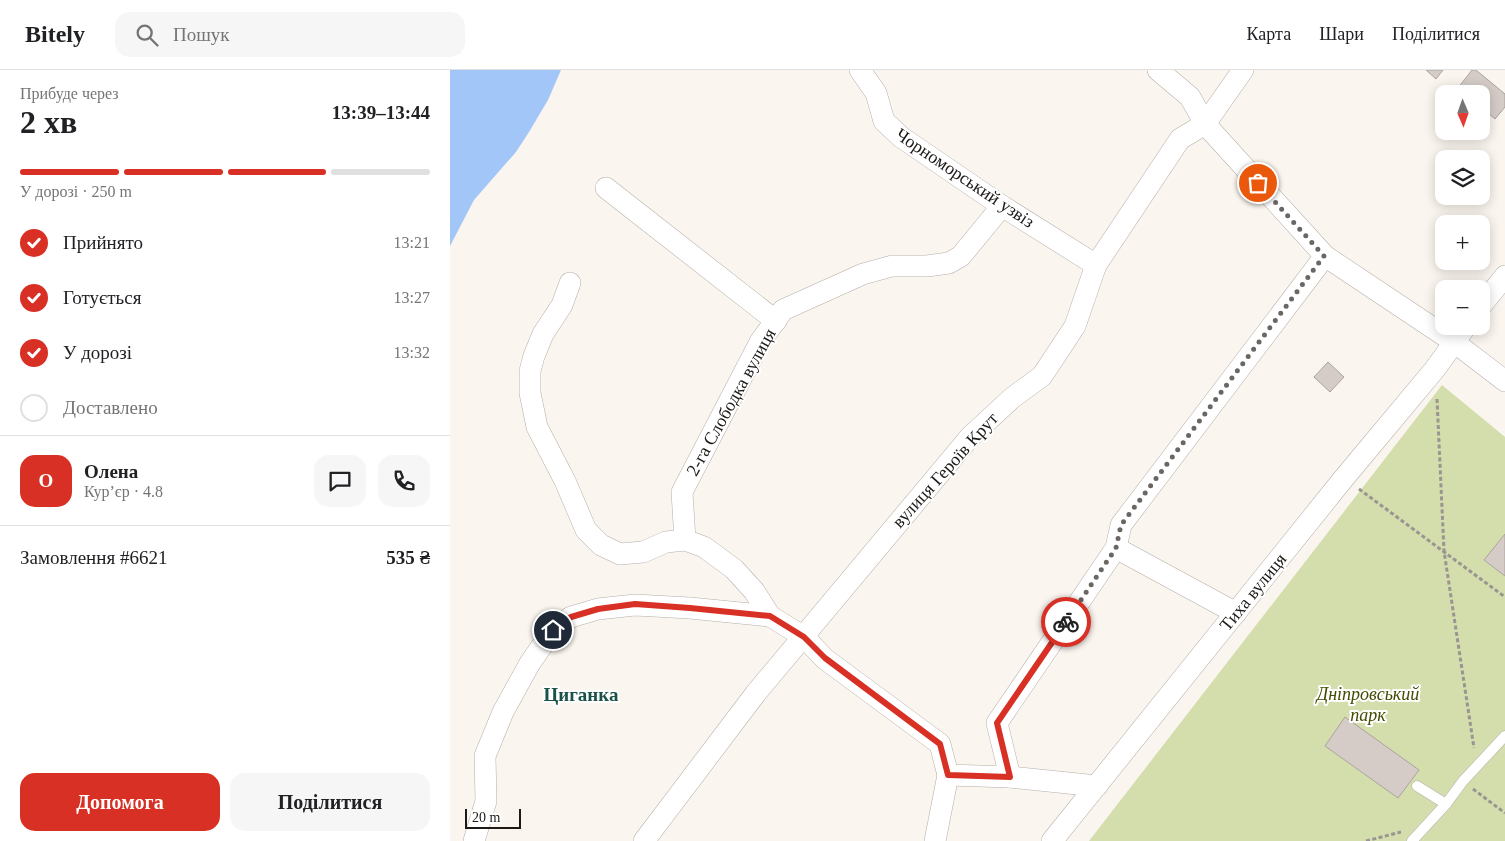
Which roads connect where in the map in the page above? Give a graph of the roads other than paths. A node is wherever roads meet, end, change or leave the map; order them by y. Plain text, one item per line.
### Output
1 (860, 70) edge
2 (1158, 70) edge
3 (1244, 70) edge
4 (1205, 124) junction
5 (606, 188) dead end
6 (1002, 206) junction
7 (1324, 256) junction
8 (1096, 265) junction
9 (1505, 276) edge
10 (570, 283) dead end
11 (1490, 295) edge
12 (1435, 320) edge
13 (776, 321) junction
14 (1459, 335) edge
15 (1461, 335) edge
16 (1505, 381) edge
17 (685, 540) junction
18 (1116, 548) junction
19 (1236, 613) junction
20 (770, 616) junction
21 (804, 637) junction
22 (1505, 736) edge
23 (948, 775) junction
24 (1010, 777) junction
25 (1097, 786) junction
26 (1417, 786) dead end
27 (1446, 804) junction
28 (474, 841) edge
29 (644, 841) edge
30 (935, 841) edge
31 (1052, 841) edge
32 (1412, 841) edge

1 - 6 street, Чорноморський узвіз
2 - 4 street
3 - 4 street, вулиця Героїв Крут
4 - 7 street
4 - 8 street, вулиця Героїв Крут
5 - 13 street
6 - 8 street, Чорноморський узвіз
6 - 13 street, 2-га Слободка вулиця
7 - 12 street
7 - 18 street
8 - 21 street, вулиця Героїв Крут
9 - 11 street
10 - 17 street
13 - 17 street, 2-га Слободка вулиця
14 - 19 street, Тиха вулиця
15 - 16 street
17 - 20 street
18 - 19 street
18 - 24 street
19 - 25 street, Тиха вулиця
20 - 21 street
20 - 28 street
21 - 23 street
21 - 29 street, вулиця Героїв Крут
22 - 27 lane
23 - 24 street
23 - 30 street
24 - 25 street
25 - 31 street, Тиха вулиця
26 - 27 lane
27 - 32 lane

